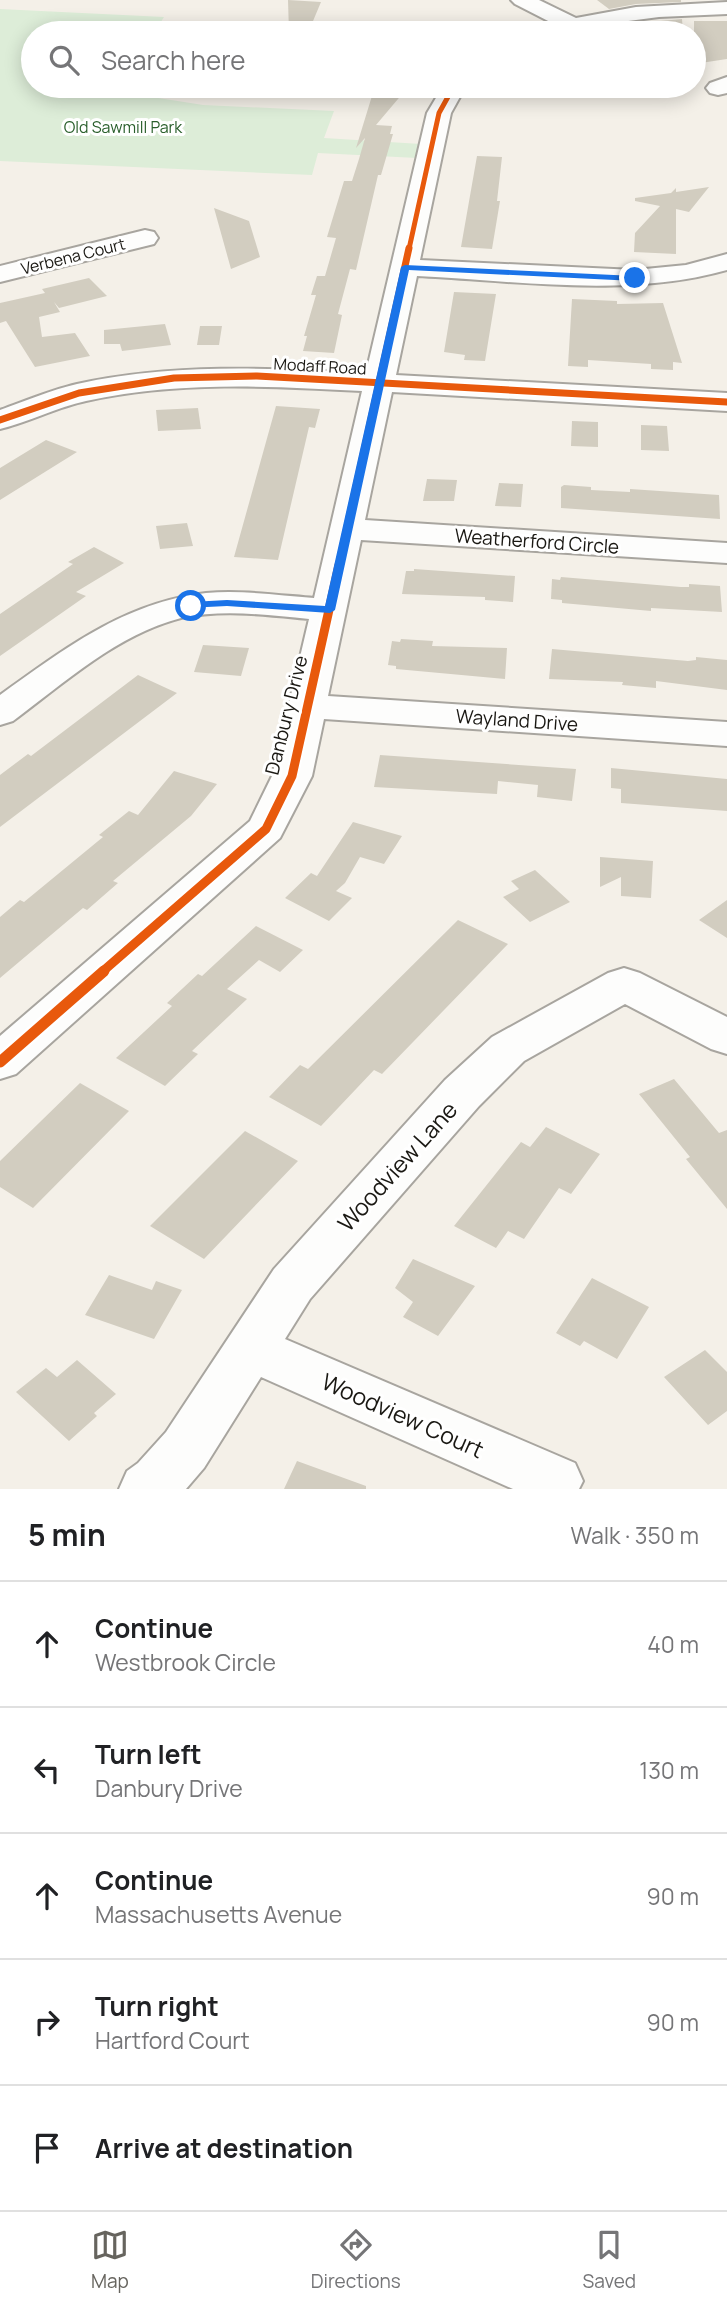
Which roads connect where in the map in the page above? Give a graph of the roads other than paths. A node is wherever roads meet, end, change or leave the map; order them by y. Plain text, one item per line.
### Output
1 (522, 0) edge
2 (727, 8) edge
3 (566, 21) edge
4 (590, 21) edge
5 (447, 98) edge
6 (145, 238) dead end
7 (727, 262) edge
8 (405, 267) junction
9 (0, 274) edge
10 (380, 383) junction
11 (727, 401) edge
12 (0, 420) edge
13 (348, 529) junction
14 (727, 553) edge
15 (330, 610) junction
16 (308, 706) junction
17 (0, 713) edge
18 (727, 734) edge
19 (727, 1037) edge
20 (0, 1062) edge
21 (251, 1348) junction
22 (555, 1481) dead end
23 (147, 1489) edge

1 - 3 street
2 - 4 street
5 - 8 street, Danbury Drive
6 - 9 street, Verbena Court
7 - 8 street
8 - 10 street, Danbury Drive
10 - 11 street, Modaff Road
10 - 12 street, Modaff Road
10 - 13 street, Danbury Drive
13 - 14 street, Weatherford Circle
13 - 15 street, Danbury Drive
15 - 16 street, Danbury Drive
15 - 17 street
16 - 18 street, Wayland Drive
16 - 20 street, Danbury Drive
19 - 21 street, Woodview Lane
21 - 22 street, Woodview Court
21 - 23 street, Woodview Lane

